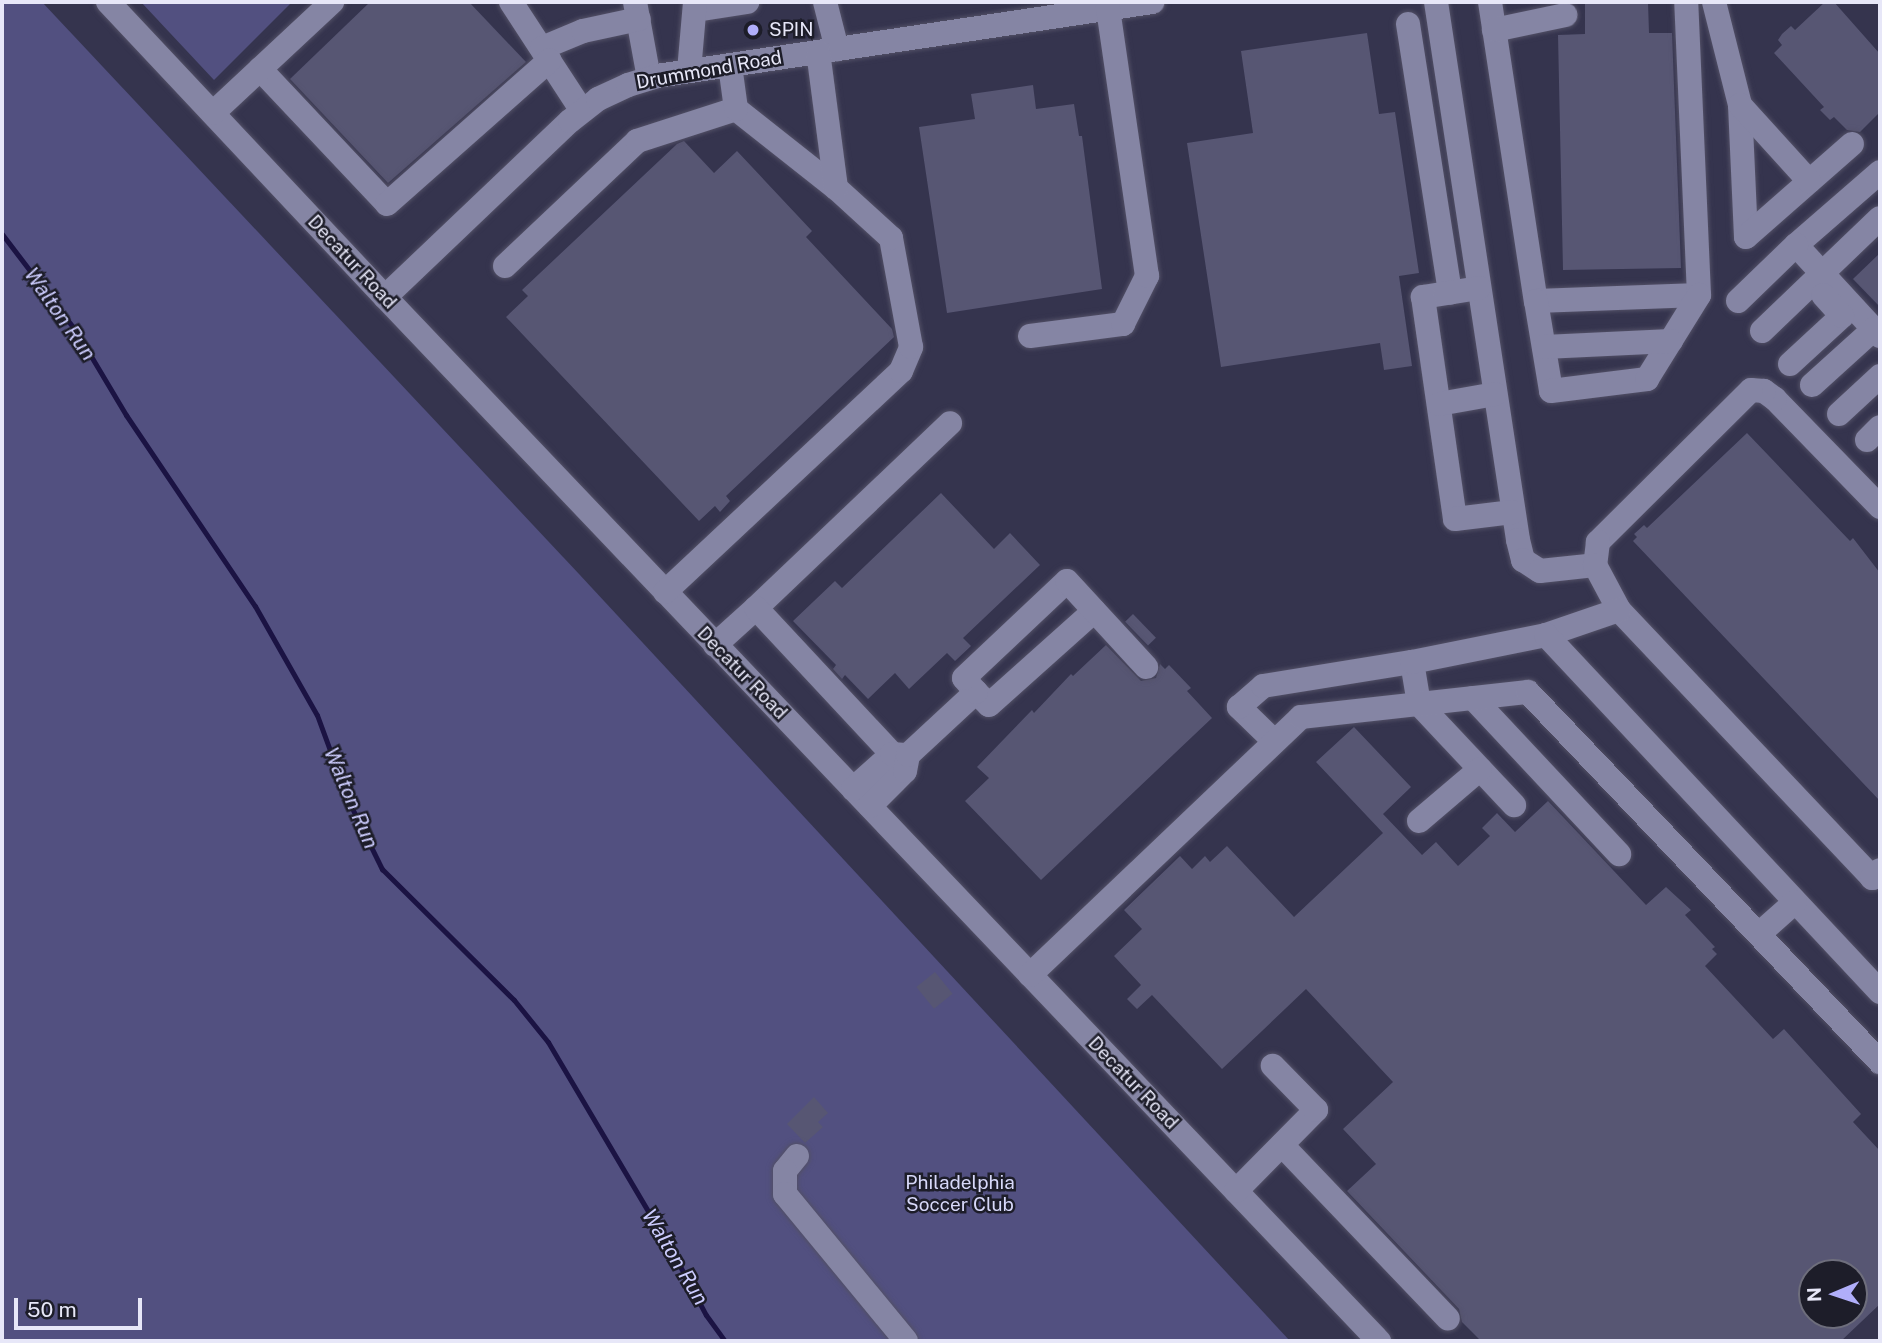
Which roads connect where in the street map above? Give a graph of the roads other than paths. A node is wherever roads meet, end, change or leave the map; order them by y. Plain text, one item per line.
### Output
1 (108, 2) edge
2 (332, 2) edge
3 (511, 2) edge
4 (747, 2) edge
5 (825, 2) edge
6 (1152, 2) edge
7 (1436, 2) edge
8 (1490, 2) edge
9 (1686, 2) edge
10 (1714, 2) edge
11 (1117, 5) edge
12 (696, 6) edge
13 (637, 11) edge
14 (1032, 11) edge
15 (1565, 15) dead end
16 (1408, 24) dead end
17 (1494, 30) junction
18 (827, 51) junction
19 (546, 54) junction
20 (730, 65) junction
21 (260, 69) junction
22 (690, 71) junction
23 (649, 78) junction
24 (1740, 105) junction
25 (736, 109) junction
26 (1452, 110) junction
27 (582, 111) junction
28 (212, 113) junction
29 (1422, 114) junction
30 (1852, 144) dead end
31 (1880, 172) edge
32 (1809, 181) junction
33 (835, 188) junction
34 (1880, 218) edge
35 (1796, 245) junction
36 (505, 266) dead end
37 (1818, 279) junction
38 (1479, 288) junction
39 (1450, 293) junction
40 (1699, 295) junction
41 (385, 297) junction
42 (1536, 301) junction
43 (1738, 301) dead end
44 (1762, 331) dead end
45 (1877, 333) edge
46 (1030, 336) dead end
47 (1671, 341) junction
48 (1544, 347) junction
49 (1790, 364) dead end
50 (1880, 376) edge
51 (1812, 385) dead end
52 (1495, 394) junction
53 (1439, 404) junction
54 (1839, 414) dead end
55 (950, 424) dead end
56 (1880, 507) edge
57 (1513, 512) junction
58 (1595, 565) junction
59 (665, 592) junction
60 (756, 608) junction
61 (1619, 610) junction
62 (1094, 611) junction
63 (1546, 635) junction
64 (715, 645) junction
65 (1412, 662) junction
66 (1146, 667) dead end
67 (976, 692) junction
68 (1473, 698) junction
69 (1419, 704) junction
70 (1274, 741) junction
71 (900, 755) junction
72 (1480, 769) junction
73 (861, 798) junction
74 (1514, 805) dead end
75 (1419, 821) dead end
76 (1619, 854) dead end
77 (1877, 879) edge
78 (1795, 902) junction
79 (1759, 934) junction
80 (1030, 975) junction
81 (1880, 992) edge
82 (1878, 1057) edge
83 (1273, 1066) dead end
84 (1282, 1145) junction
85 (797, 1156) dead end
86 (1236, 1191) junction
87 (1448, 1319) dead end
88 (906, 1341) edge
89 (1379, 1341) edge

1 - 28 street, Decatur Road
2 - 21 street
3 - 19 street
4 - 12 street
5 - 18 street
6 - 11 street, Drummond Road
7 - 26 street
8 - 17 street
9 - 40 street
10 - 24 street
11 - 14 street, Drummond Road
11 - 46 street
12 - 22 street
13 - 19 street
13 - 23 street
14 - 18 street, Drummond Road
15 - 17 street
16 - 29 street
17 - 42 street
18 - 20 street, Drummond Road
18 - 33 street
19 - 21 street
19 - 27 street
20 - 22 street, Drummond Road
20 - 25 street
21 - 28 street
22 - 23 street, Drummond Road
23 - 27 street, Drummond Road
24 - 32 street
24 - 32 street
25 - 33 street
25 - 36 street
26 - 29 street
26 - 38 street
27 - 41 street, Drummond Road
28 - 41 street, Decatur Road
29 - 39 street
30 - 32 street
31 - 35 street
33 - 59 street
34 - 37 street
35 - 37 street
35 - 43 street
37 - 44 street
37 - 45 street
37 - 49 street
38 - 39 street
38 - 52 street
39 - 53 street
40 - 42 street
40 - 47 street
41 - 59 street, Decatur Road
42 - 48 street
45 - 51 street
47 - 48 street
47 - 48 street
50 - 54 street
52 - 53 street
52 - 57 street
53 - 57 street
55 - 60 street
56 - 58 street
57 - 58 street
58 - 61 street
59 - 64 street, Decatur Road
60 - 64 street
60 - 71 street
61 - 63 street
61 - 77 street
62 - 66 street
62 - 67 street
62 - 67 street
63 - 65 street
63 - 78 street
64 - 73 street, Decatur Road
65 - 69 street
65 - 70 street
67 - 71 street
68 - 69 street
68 - 76 street
68 - 79 street
69 - 70 street
69 - 72 street
70 - 80 street
71 - 73 street
72 - 74 street
72 - 75 street
73 - 80 street, Decatur Road
78 - 79 street
78 - 81 street
79 - 82 street
80 - 86 street, Decatur Road
83 - 84 street
84 - 86 street
84 - 87 street
85 - 88 street
86 - 89 street, Decatur Road

